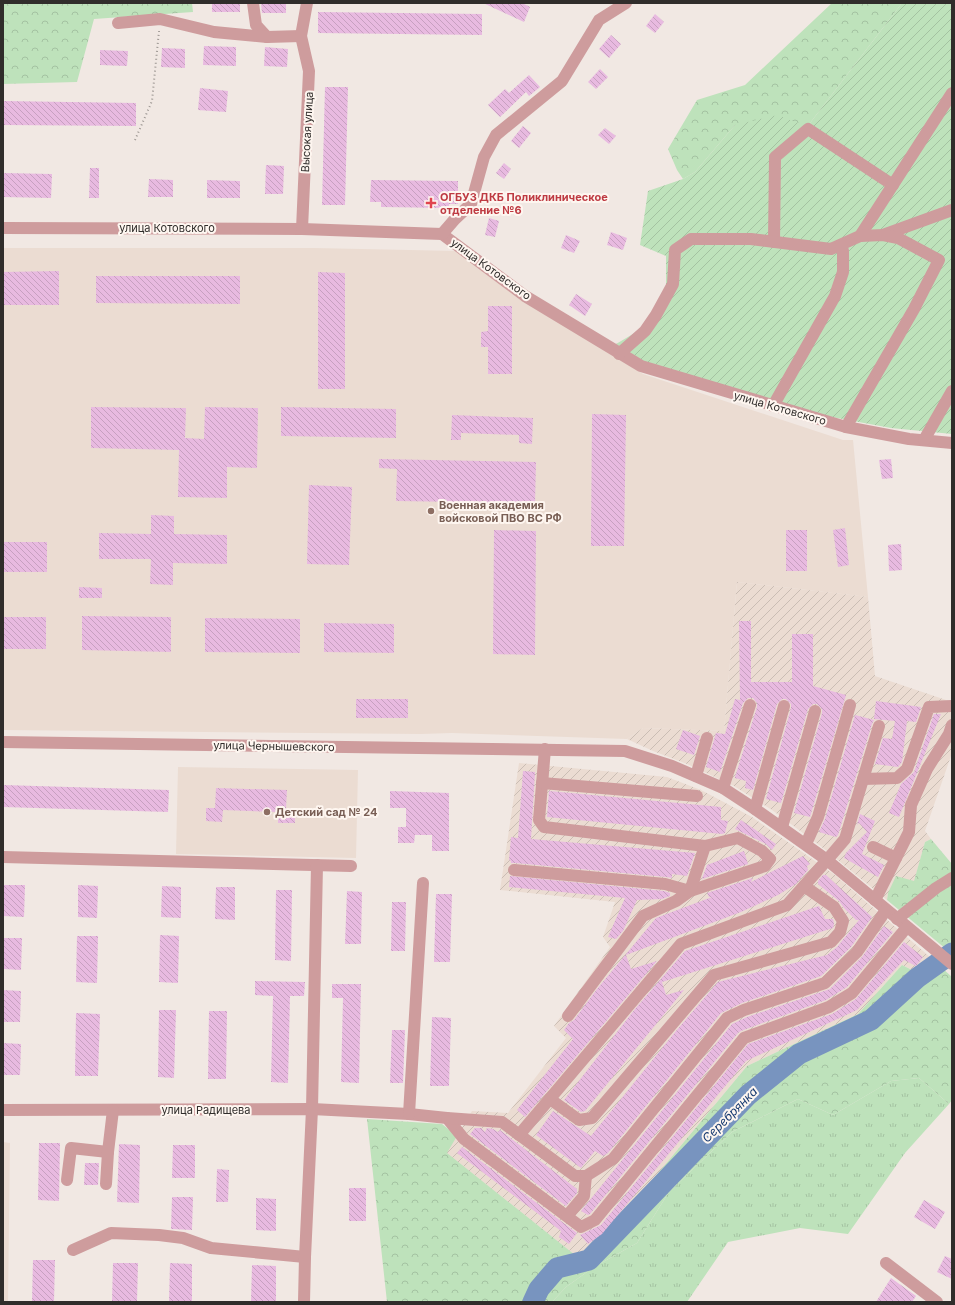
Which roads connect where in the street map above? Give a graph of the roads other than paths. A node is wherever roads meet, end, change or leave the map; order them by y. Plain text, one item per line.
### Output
1 (253, 3) edge
2 (306, 3) edge
3 (626, 3) edge
4 (118, 23) dead end
5 (301, 36) junction
6 (267, 37) junction
7 (952, 93) edge
8 (893, 185) junction
9 (952, 210) edge
10 (3, 228) edge
11 (302, 229) junction
12 (442, 234) junction
13 (883, 235) junction
14 (860, 236) junction
15 (774, 242) junction
16 (841, 245) junction
17 (619, 354) junction
18 (952, 391) edge
19 (773, 406) junction
20 (846, 427) junction
21 (924, 440) junction
22 (952, 443) edge
23 (750, 705) dead end
24 (850, 705) dead end
25 (784, 706) dead end
26 (952, 706) edge
27 (815, 710) dead end
28 (952, 725) edge
29 (880, 726) dead end
30 (707, 738) dead end
31 (3, 742) edge
32 (545, 749) junction
33 (696, 776) junction
34 (863, 779) junction
35 (542, 783) junction
36 (723, 788) junction
37 (697, 796) dead end
38 (755, 809) junction
39 (782, 827) junction
40 (806, 844) junction
41 (705, 846) junction
42 (873, 847) dead end
43 (3, 856) edge
44 (896, 858) junction
45 (827, 860) junction
46 (317, 865) junction
47 (351, 866) dead end
48 (514, 870) dead end
49 (952, 878) edge
50 (423, 883) dead end
51 (804, 886) junction
52 (690, 891) junction
53 (875, 900) junction
54 (886, 910) junction
55 (897, 919) junction
56 (909, 929) junction
57 (952, 964) edge
58 (568, 1016) dead end
59 (550, 1099) junction
60 (312, 1109) junction
61 (3, 1110) edge
62 (112, 1110) junction
63 (409, 1114) junction
64 (447, 1118) junction
65 (519, 1135) junction
66 (108, 1152) junction
67 (586, 1176) junction
68 (67, 1180) dead end
69 (106, 1184) dead end
70 (567, 1216) junction
71 (72, 1250) dead end
72 (304, 1257) junction
73 (886, 1263) dead end
74 (304, 1302) edge
75 (937, 1302) edge

1 - 6 street
2 - 5 street, Высокая улица
3 - 12 street
4 - 6 street
5 - 6 street
5 - 11 street, Высокая улица
7 - 8 street
8 - 14 street
8 - 15 street
9 - 13 street
10 - 11 street, улица Котовского
11 - 12 street, улица Котовского
12 - 17 street, улица Котовского
13 - 14 street
13 - 20 street
14 - 16 street
15 - 16 street
15 - 17 street
16 - 19 street
17 - 19 street, улица Котовского
18 - 21 street
19 - 20 street, улица Котовского
20 - 21 street, улица Котовского
21 - 22 street, улица Котовского
23 - 36 street
24 - 40 street
25 - 38 street
26 - 34 street
27 - 39 street
28 - 44 street
29 - 34 street
30 - 33 street
31 - 32 street, улица Чернышевского
32 - 33 street, улица Чернышевского
32 - 35 street
33 - 36 street, улица Чернышевского
34 - 45 street
35 - 37 street
35 - 41 street
36 - 38 street, улица Чернышевского
38 - 39 street, улица Чернышевского
39 - 40 street, улица Чернышевского
40 - 45 street, улица Чернышевского
41 - 52 street
41 - 52 street
42 - 44 street
43 - 46 street
44 - 53 street
45 - 51 street
45 - 53 street, улица Чернышевского
46 - 47 street
46 - 60 street
48 - 52 street
49 - 55 street
50 - 63 street
51 - 59 street
51 - 59 street
52 - 58 street
53 - 54 street, улица Чернышевского
54 - 55 street, улица Чернышевского
54 - 67 street
55 - 56 street, улица Чернышевского
56 - 57 street, улица Чернышевского
56 - 70 street
59 - 65 street
60 - 62 street, улица Радищева
60 - 63 street, улица Радищева
60 - 72 street
61 - 62 street, улица Радищева
62 - 66 street
63 - 64 street, улица Радищева
64 - 65 street, улица Радищева
64 - 70 street
65 - 67 street, улица Радищева
66 - 68 street
66 - 69 street
67 - 70 street
71 - 72 street
72 - 74 street
73 - 75 street

